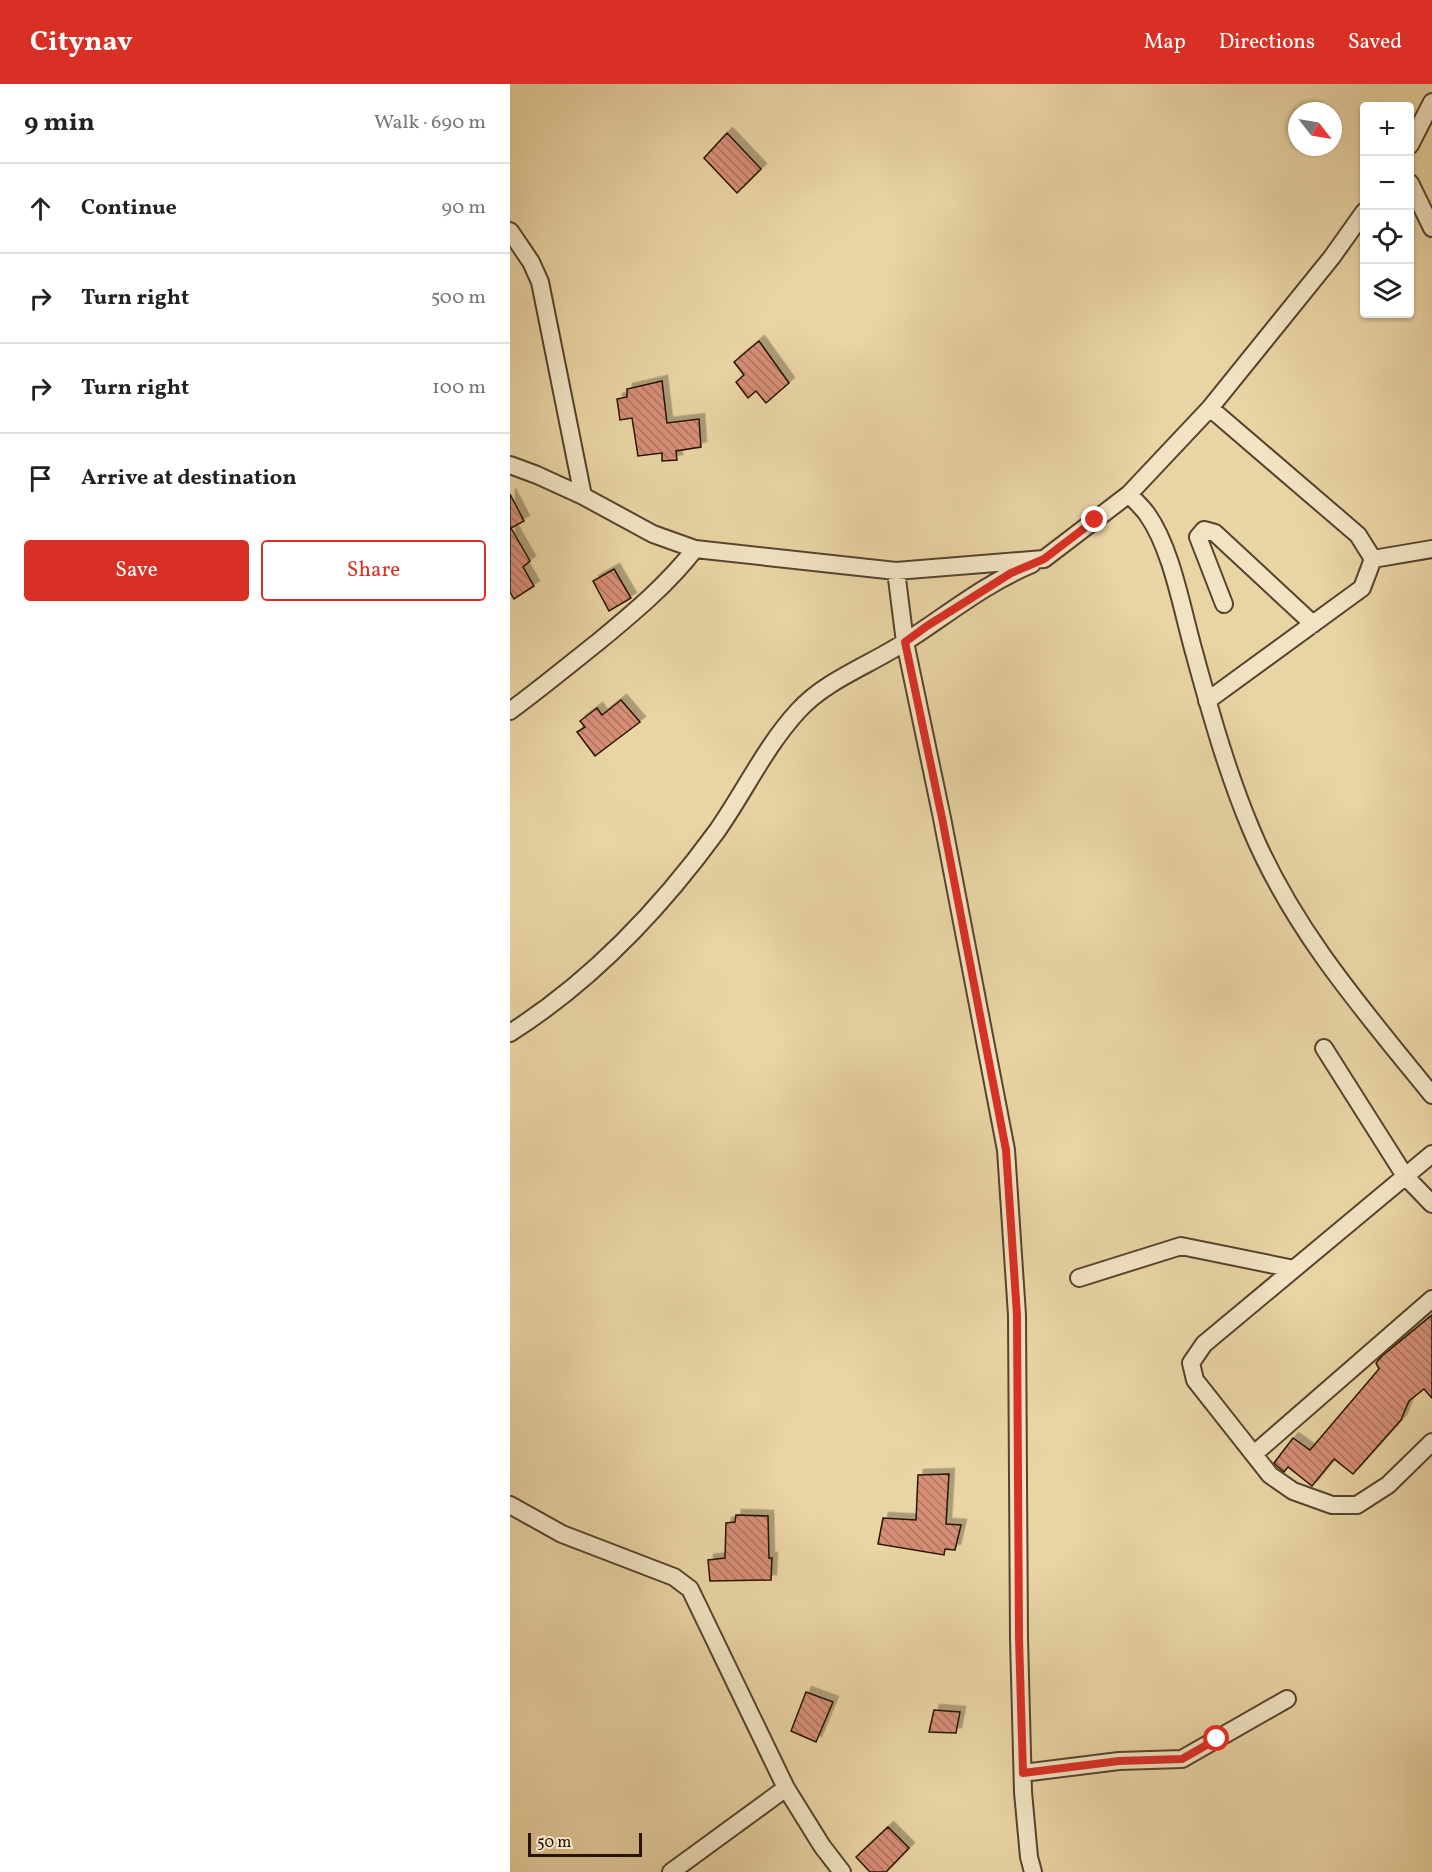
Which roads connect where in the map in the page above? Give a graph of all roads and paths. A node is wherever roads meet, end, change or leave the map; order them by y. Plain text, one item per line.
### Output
1 (1432, 102) edge
2 (1414, 137) edge
3 (1414, 191) edge
4 (1360, 219) edge
5 (1432, 228) edge
6 (510, 231) edge
7 (1210, 408) junction
8 (510, 465) edge
9 (1129, 494) junction
10 (583, 496) junction
11 (695, 549) junction
12 (1432, 549) edge
13 (1044, 559) junction
14 (1373, 559) junction
15 (896, 571) junction
16 (1224, 604) dead end
17 (1313, 624) junction
18 (905, 642) junction
19 (1208, 701) junction
20 (510, 711) edge
21 (510, 1032) edge
22 (1324, 1048) dead end
23 (1432, 1095) edge
24 (1432, 1154) edge
25 (1405, 1176) junction
26 (1432, 1204) edge
27 (1294, 1269) junction
28 (1079, 1278) dead end
29 (1432, 1299) edge
30 (1432, 1442) edge
31 (1254, 1454) junction
32 (510, 1505) edge
33 (1287, 1699) dead end
34 (1023, 1773) junction
35 (786, 1788) junction
36 (671, 1872) edge
37 (842, 1872) edge
38 (1034, 1872) edge

1 - 2 street
3 - 5 street
4 - 7 street
6 - 10 street
7 - 9 street
7 - 14 street
8 - 10 street
9 - 13 street
9 - 19 street
10 - 11 street
11 - 15 street
11 - 20 street
12 - 14 street
13 - 15 street
13 - 18 street
14 - 17 street
15 - 18 street
16 - 17 street
17 - 19 street
18 - 21 street
18 - 34 street
19 - 23 street
22 - 25 street
24 - 25 street
25 - 26 street
25 - 27 street
27 - 28 street
27 - 31 street
29 - 31 street
30 - 31 street
32 - 35 street
33 - 34 street
34 - 38 street
35 - 36 street
35 - 37 street

